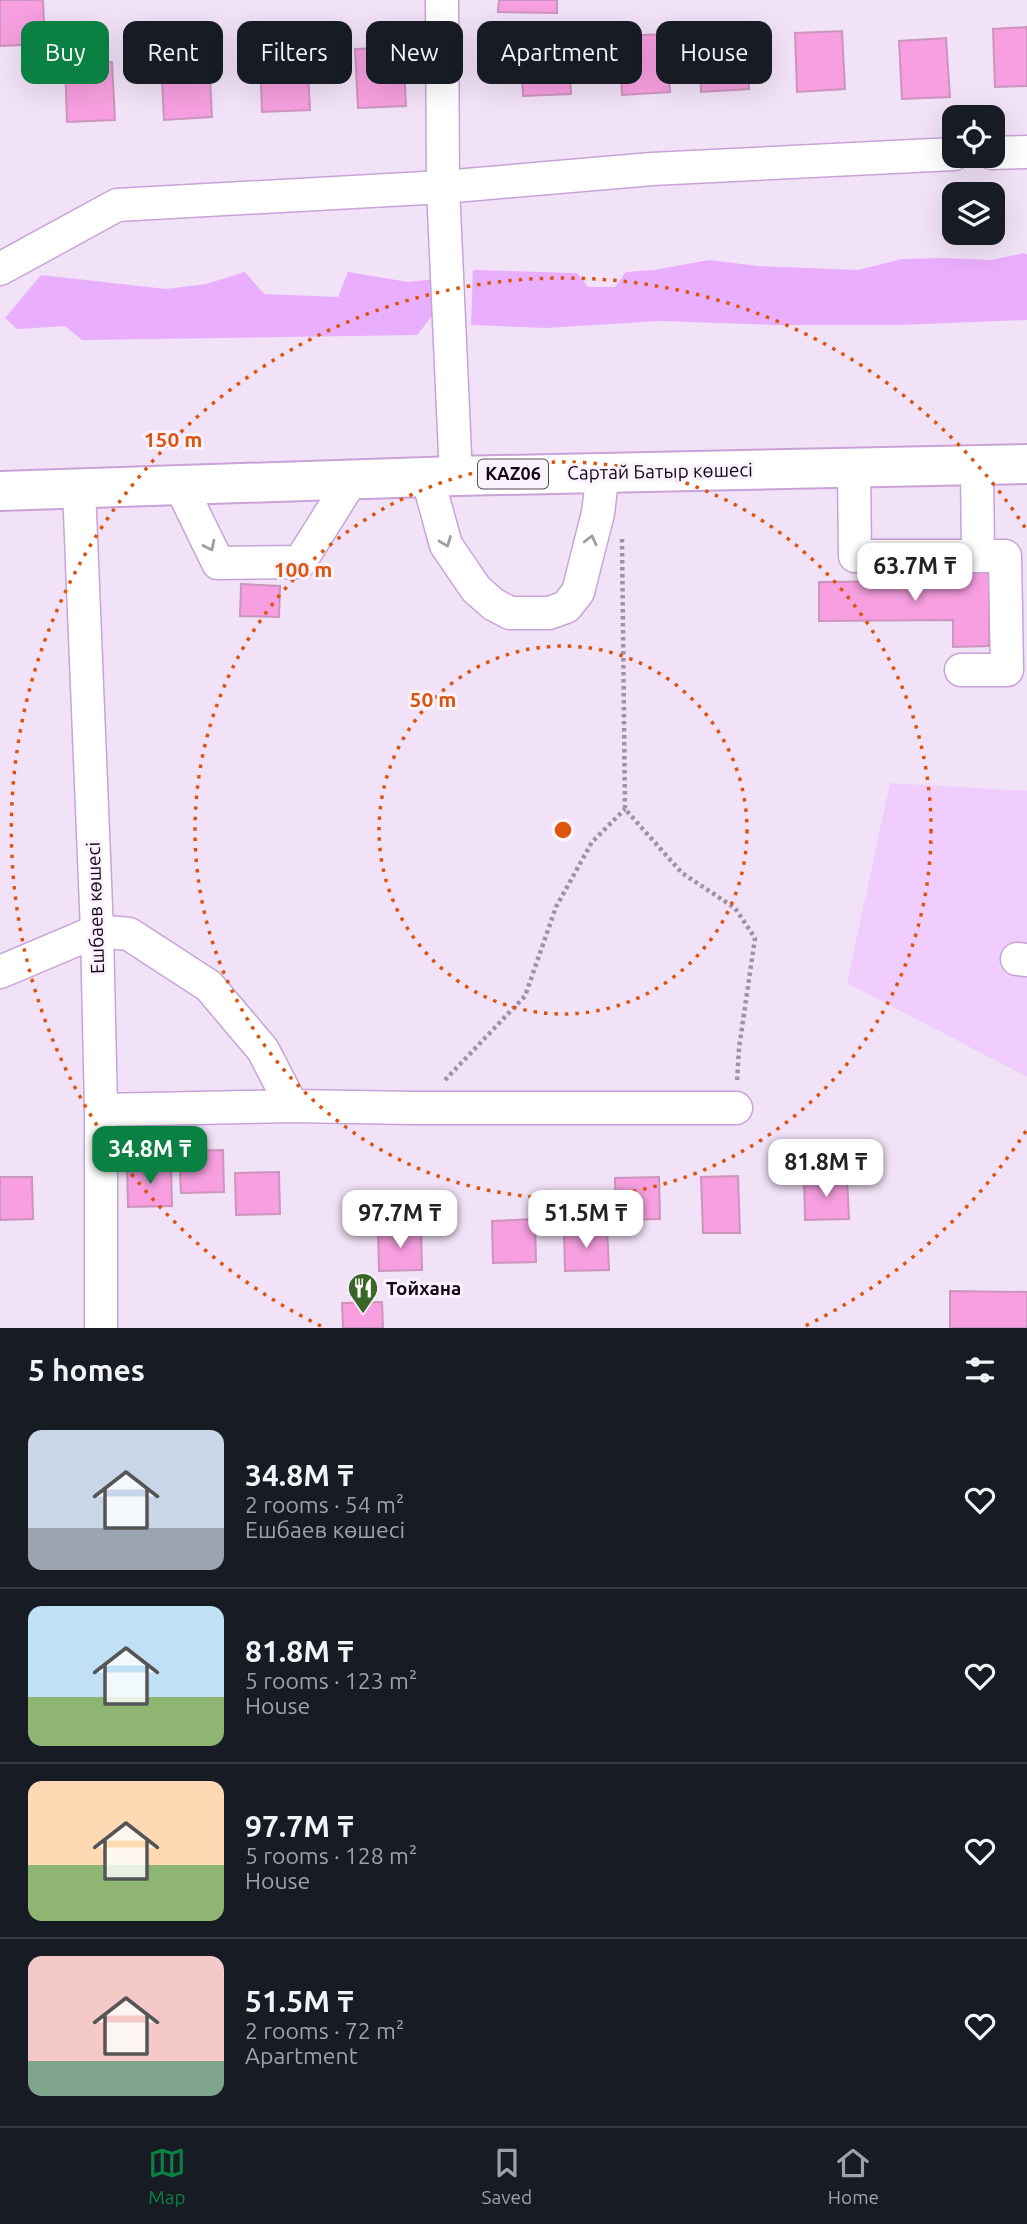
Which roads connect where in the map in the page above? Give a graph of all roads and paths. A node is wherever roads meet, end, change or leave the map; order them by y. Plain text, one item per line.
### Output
1 (442, 0) edge
2 (1027, 152) edge
3 (1005, 153) edge
4 (942, 156) edge
5 (443, 187) junction
6 (0, 270) edge
7 (1027, 464) edge
8 (977, 465) junction
9 (854, 467) junction
10 (603, 472) junction
11 (442, 476) junction
12 (352, 479) junction
13 (180, 485) junction
14 (79, 488) junction
15 (0, 491) edge
16 (622, 526) dead end
17 (978, 556) junction
18 (961, 670) dead end
19 (625, 809) junction
20 (96, 931) junction
21 (0, 972) edge
22 (292, 1106) junction
23 (414, 1108) junction
24 (736, 1108) joint
25 (101, 1110) junction
26 (101, 1328) edge

1 - 5 street
2 - 3 street
4 - 5 street
5 - 6 street
5 - 11 street
7 - 8 highway, Сартай Батыр көшесі / KАZ06
8 - 9 highway, Сартай Батыр көшесі / KАZ06
8 - 17 street
9 - 10 highway, Сартай Батыр көшесі / KАZ06
9 - 17 street
10 - 11 highway, Сартай Батыр көшесі / KАZ06
11 -> 10 street
11 - 12 highway, Сартай Батыр көшесі / KАZ06
12 - 13 highway, Сартай Батыр көшесі / KАZ06
13 -> 12 street
13 - 14 highway, Сартай Батыр көшесі / KАZ06
14 - 15 highway, Сартай Батыр көшесі / KАZ06
14 - 20 street, Ешбаев көшесі
16 - 19 path
17 - 18 street
19 - 23 path
19 - 24 path
20 - 21 street
20 - 22 street
20 - 25 street, Ешбаев көшесі
22 - 23 street
22 - 25 street
23 - 24 street
25 - 26 street, Ешбаев көшесі

